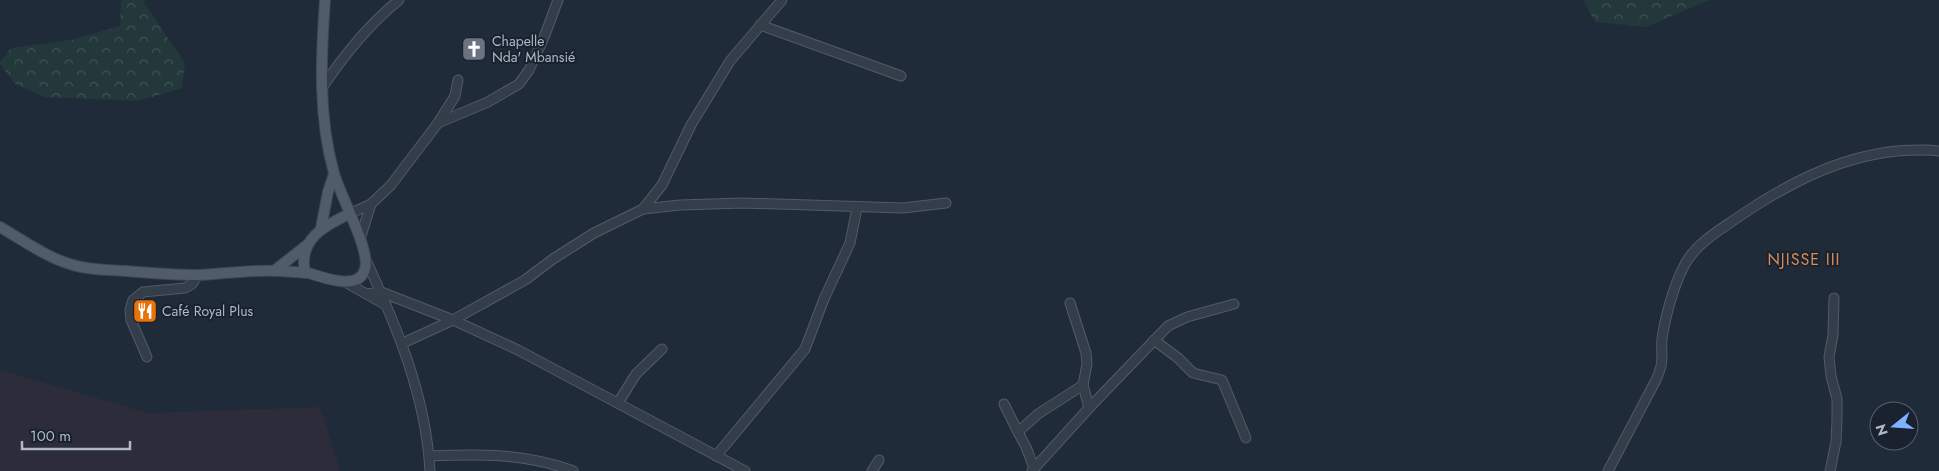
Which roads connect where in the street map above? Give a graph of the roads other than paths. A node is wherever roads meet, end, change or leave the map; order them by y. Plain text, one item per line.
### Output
1 (325, 0) edge
2 (399, 0) edge
3 (558, 0) edge
4 (782, 0) edge
5 (760, 25) junction
6 (901, 76) dead end
7 (458, 80) dead end
8 (322, 88) junction
9 (438, 123) junction
10 (1939, 150) edge
11 (334, 174) junction
12 (946, 203) dead end
13 (371, 204) junction
14 (857, 208) junction
15 (643, 209) junction
16 (349, 214) junction
17 (0, 226) edge
18 (322, 228) junction
19 (360, 239) junction
20 (308, 244) junction
21 (366, 260) junction
22 (274, 270) junction
23 (305, 273) junction
24 (198, 275) junction
25 (345, 282) junction
26 (381, 292) junction
27 (367, 294) junction
28 (1834, 298) dead end
29 (1070, 303) dead end
30 (1234, 304) dead end
31 (386, 305) junction
32 (452, 320) junction
33 (1154, 340) junction
34 (403, 343) junction
35 (662, 349) dead end
36 (147, 357) dead end
37 (1082, 385) junction
38 (618, 403) junction
39 (1004, 404) dead end
40 (1089, 408) junction
41 (1018, 432) junction
42 (1246, 438) dead end
43 (429, 456) junction
44 (716, 456) junction
45 (879, 460) dead end
46 (1033, 470) edge
47 (430, 471) edge
48 (574, 471) edge
49 (745, 471) edge
50 (872, 471) edge
51 (1608, 471) edge
52 (1830, 471) edge

1 - 8 main road
2 - 8 street
3 - 9 street
4 - 5 street
5 - 6 street
5 - 15 street
7 - 9 street
8 - 11 main road
9 - 13 street
10 - 51 street
11 - 16 main road
11 - 18 main road
12 - 14 street
13 - 16 street
13 - 19 street
14 - 15 street
14 - 44 street
15 - 32 street
16 - 18 main road
16 - 19 main road
17 - 24 main road
18 - 20 main road
19 - 21 main road
20 - 22 main road
20 - 23 main road
21 - 25 main road
21 - 26 street
22 - 23 main road
22 - 24 main road
23 - 25 main road
24 - 36 street
25 - 27 street
26 - 27 street
26 - 31 street
26 - 32 street
27 - 31 street
28 - 52 street
29 - 37 street
30 - 33 street
31 - 34 street
32 - 34 street
32 - 38 street
33 - 40 street
33 - 42 street
34 - 43 street
35 - 38 street
37 - 40 street
37 - 41 street
38 - 44 street
39 - 41 street
40 - 46 street
41 - 46 street
43 - 47 street
43 - 48 street
44 - 49 street
45 - 50 street

